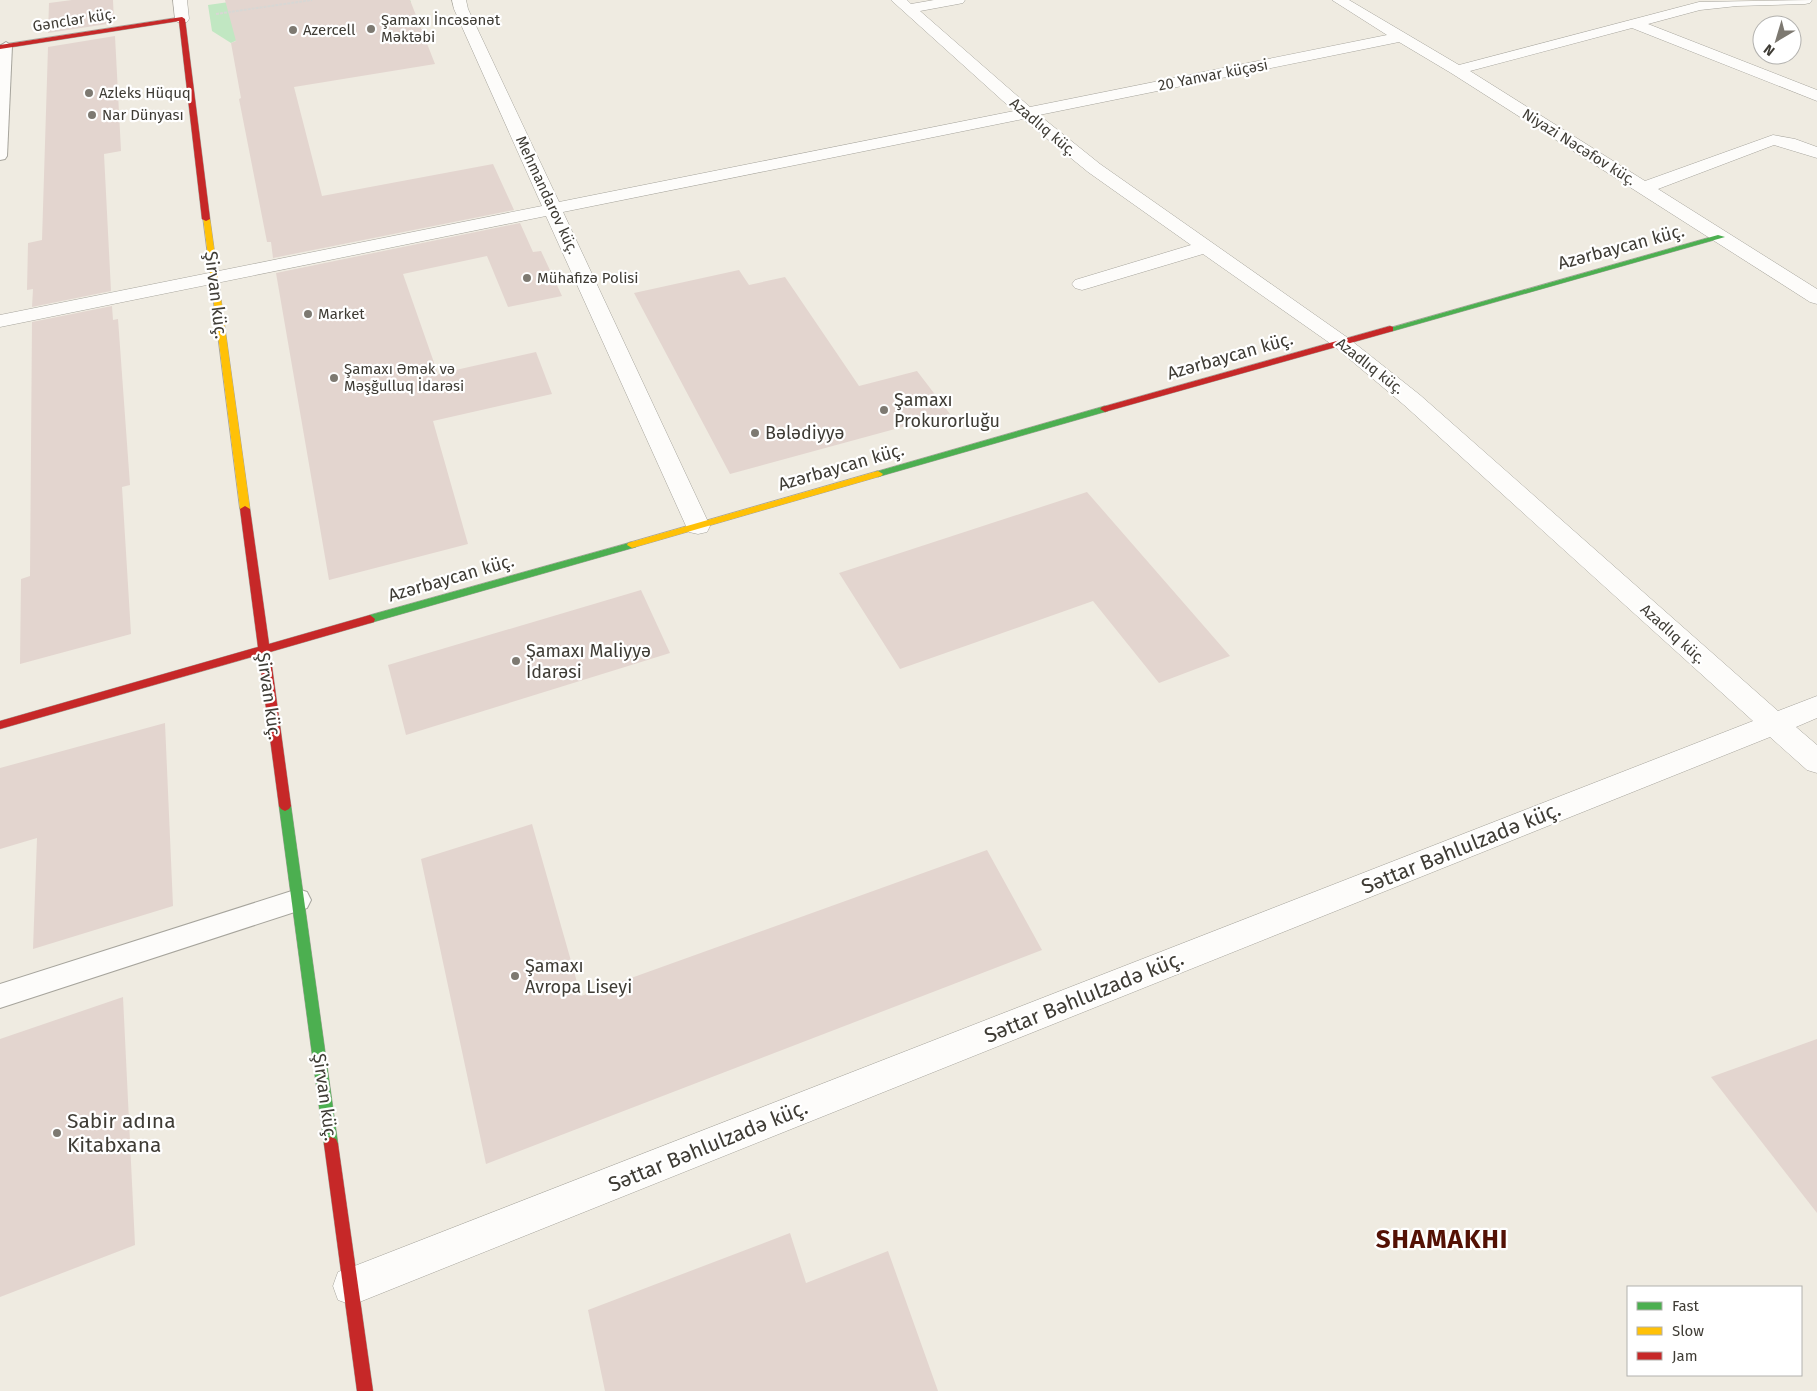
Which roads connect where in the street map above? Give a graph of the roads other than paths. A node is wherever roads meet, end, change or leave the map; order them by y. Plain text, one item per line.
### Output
1 (180, 0) edge
2 (459, 0) edge
3 (958, 0) edge
4 (1339, 0) edge
5 (1805, 0) edge
6 (903, 5) edge
7 (182, 19) junction
8 (1636, 24) junction
9 (1401, 37) junction
10 (3, 46) edge
11 (1457, 70) junction
12 (1817, 96) edge
13 (1025, 112) junction
14 (1817, 153) edge
15 (0, 156) edge
16 (1644, 188) junction
17 (554, 208) junction
18 (1721, 237) junction
19 (1205, 247) junction
20 (213, 278) junction
21 (1082, 284) dead end
22 (1817, 298) edge
23 (0, 321) edge
24 (1341, 342) junction
25 (698, 526) junction
26 (263, 650) junction
27 (1817, 707) edge
28 (0, 725) edge
29 (1774, 725) junction
30 (1817, 762) edge
31 (298, 900) junction
32 (0, 996) edge
33 (352, 1286) junction
34 (365, 1391) edge

1 - 7 street, Şirvan küç.
2 - 17 street, Mehmandarov küç.
3 - 6 street
4 - 9 street, Niyazi Nəcəfov küç.
5 - 8 street
6 - 13 street, Azadlıq küç.
7 - 10 street, Gənclər küç.
7 - 20 street, Şirvan küç.
8 - 11 street
8 - 12 street
9 - 11 street, Niyazi Nəcəfov küç.
9 - 13 street, 20 Yanvar küçəsi
10 - 15 lane
11 - 16 street, Niyazi Nəcəfov küç.
13 - 17 street, 20 Yanvar küçəsi
13 - 19 street, Azadlıq küç.
14 - 16 street
16 - 18 street, Niyazi Nəcəfov küç.
17 - 20 street, 20 Yanvar küçəsi
17 - 25 street, Mehmandarov küç.
18 - 22 street, Niyazi Nəcəfov küç.
18 - 24 street, Azərbaycan küç.
19 - 21 street
19 - 24 street, Azadlıq küç.
20 - 23 street, 20 Yanvar küçəsi
20 - 26 street, Şirvan küç.
24 - 25 street, Azərbaycan küç.
24 - 29 street, Azadlıq küç.
25 - 26 street, Azərbaycan küç.
26 - 28 street, Azərbaycan küç.
26 - 31 street, Şirvan küç.
27 - 29 street, Səttar Bəhlulzadə küç.
29 - 30 street, Azadlıq küç.
29 - 33 street, Səttar Bəhlulzadə küç.
31 - 32 lane
31 - 33 street, Şirvan küç.
33 - 34 street, Şirvan küç.

